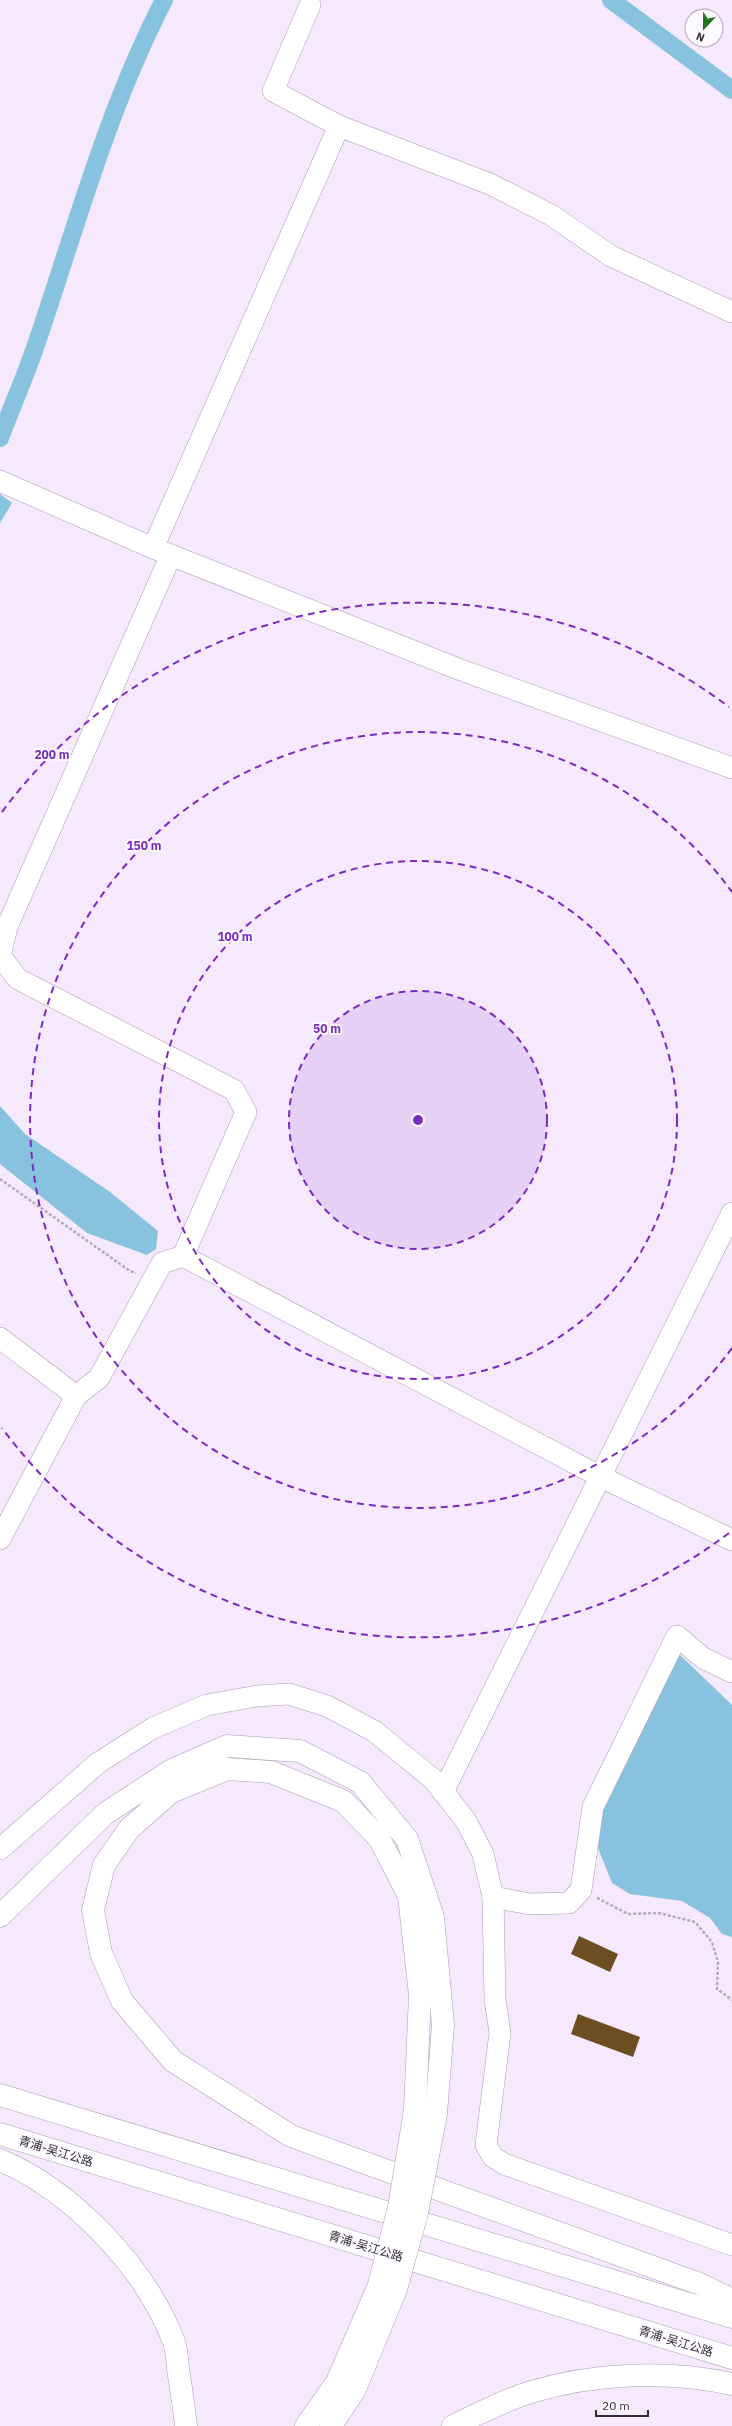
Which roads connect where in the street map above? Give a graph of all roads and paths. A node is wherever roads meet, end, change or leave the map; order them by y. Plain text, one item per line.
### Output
1 (310, 5) dead end
2 (339, 126) junction
3 (732, 312) edge
4 (8, 484) edge
5 (162, 552) junction
6 (732, 768) edge
7 (0, 1179) edge
8 (732, 1213) edge
9 (183, 1256) junction
10 (154, 1277) junction
11 (0, 1338) edge
12 (76, 1396) junction
13 (601, 1477) junction
14 (0, 1539) edge
15 (732, 1540) edge
16 (732, 1672) edge
17 (443, 1792) junction
18 (0, 1849) edge
19 (581, 1890) junction
20 (493, 1897) junction
21 (0, 1916) edge
22 (732, 2000) edge
23 (0, 2096) edge
24 (426, 2112) junction
25 (0, 2134) edge
26 (0, 2160) edge
27 (732, 2245) edge
28 (732, 2300) edge
29 (732, 2317) edge
30 (732, 2358) edge
31 (732, 2384) edge
32 (346, 2385) junction
33 (186, 2426) edge
34 (306, 2426) edge
35 (331, 2426) edge
36 (453, 2426) edge

1 - 2 street
2 - 3 street
2 - 5 street
4 - 5 street
5 - 6 street
5 - 9 street
7 - 10 path
8 - 13 street
9 - 10 street
9 - 13 street
10 - 12 street
11 - 12 street
12 - 14 street
13 - 15 street
13 - 17 street
16 - 19 street
17 - 18 street
17 - 20 street
19 - 20 street
19 - 22 path
20 - 27 street
21 - 24 main road
23 - 29 main road
24 - 28 main road
24 - 32 main road, bridge
25 - 30 main road, 青浦-吴江公路
26 - 33 main road
31 - 36 main road
32 - 34 main road
32 - 35 main road

